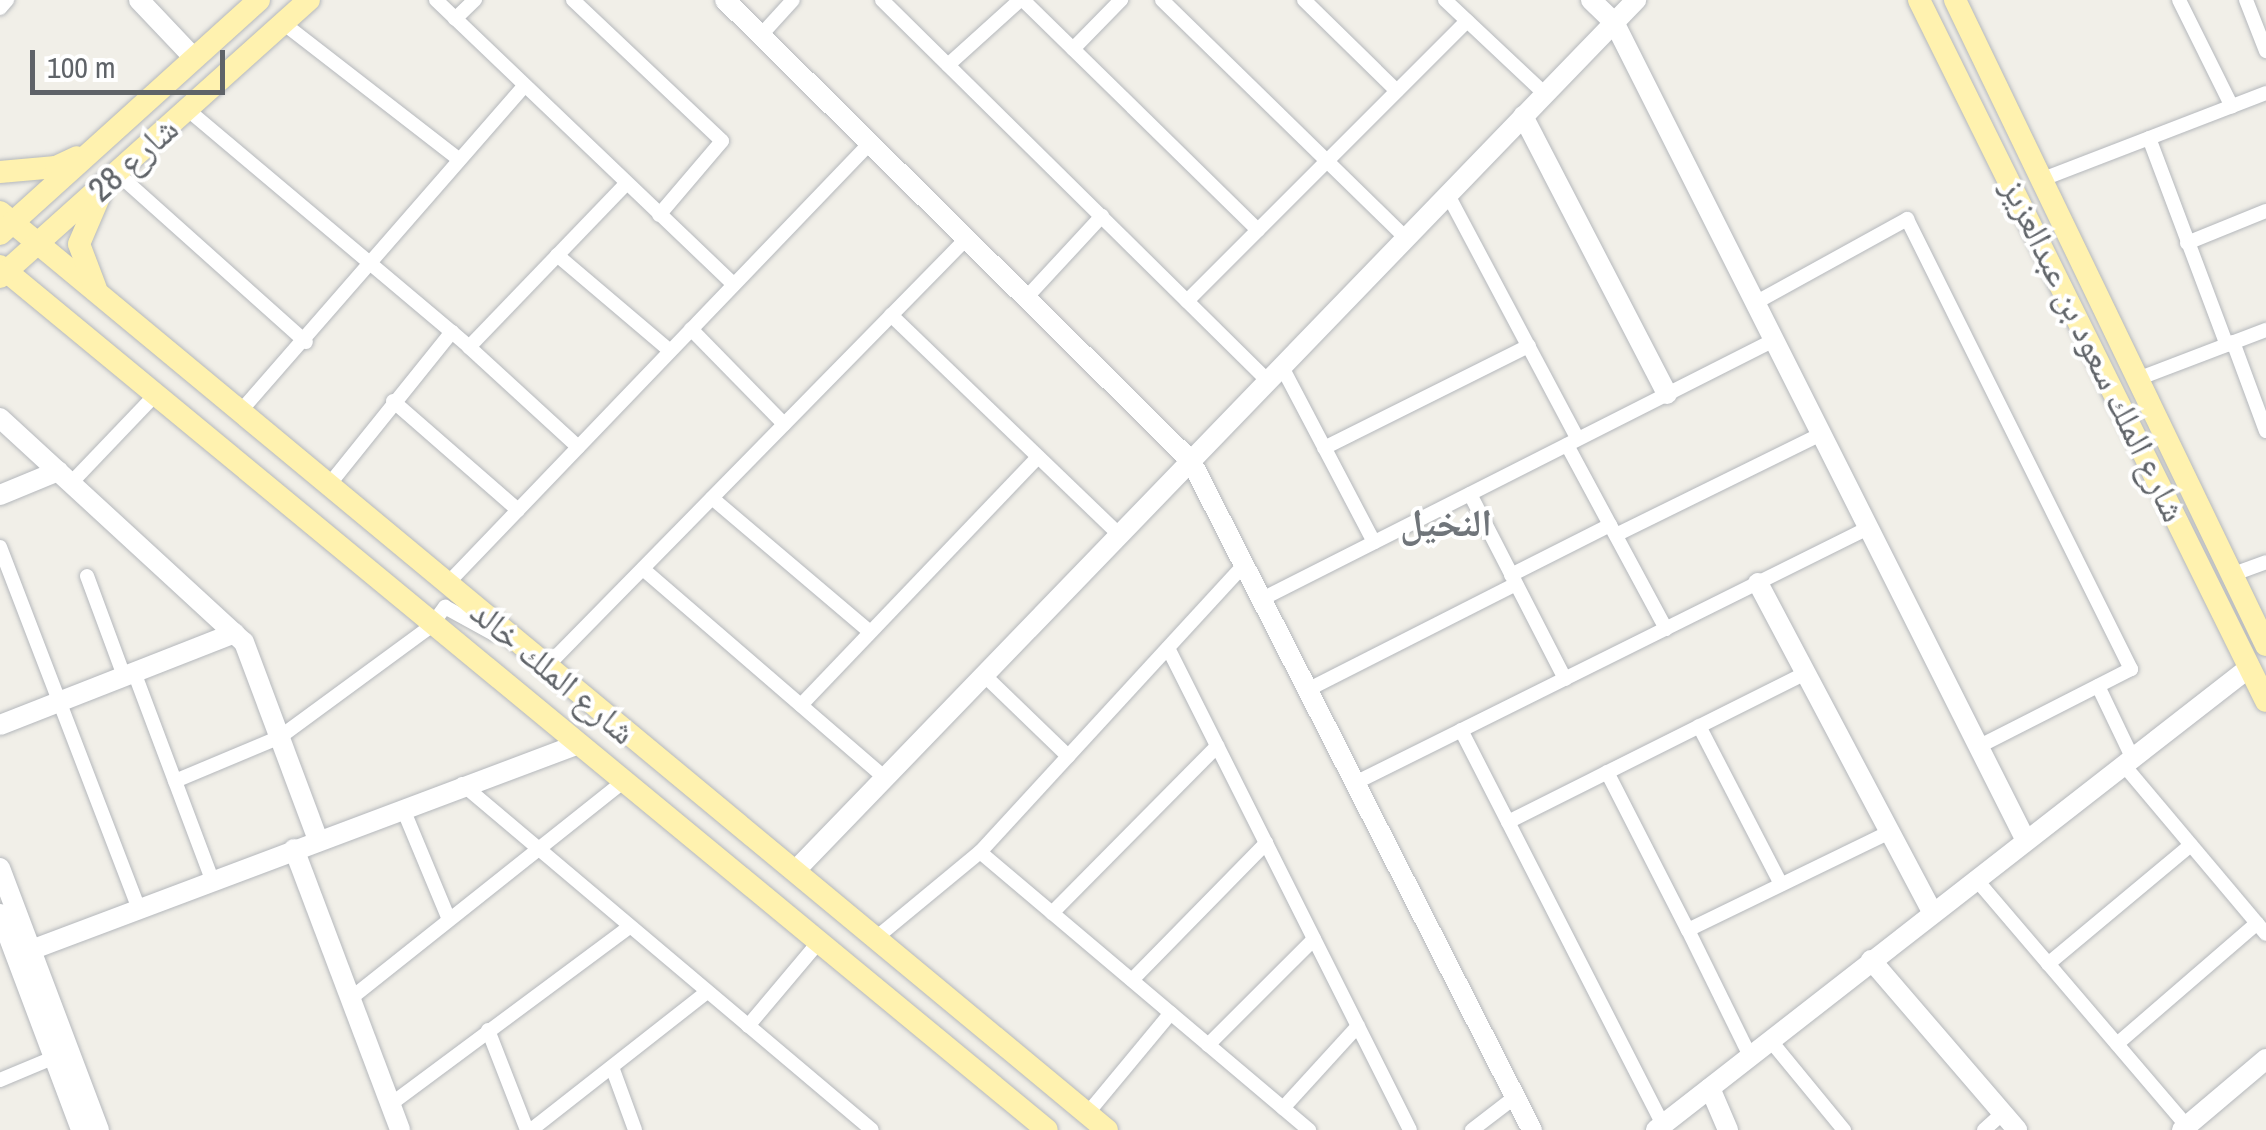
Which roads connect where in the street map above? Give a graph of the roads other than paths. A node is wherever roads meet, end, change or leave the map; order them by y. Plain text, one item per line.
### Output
1 (6, 0) edge
2 (139, 0) edge
3 (259, 0) edge
4 (309, 0) edge
5 (436, 0) edge
6 (475, 0) edge
7 (573, 0) edge
8 (725, 0) edge
9 (793, 0) edge
10 (882, 0) edge
11 (1022, 0) edge
12 (1121, 0) edge
13 (1162, 0) edge
14 (1304, 0) edge
15 (1445, 0) edge
16 (1591, 0) edge
17 (1636, 0) edge
18 (1919, 0) edge
19 (1955, 0) edge
20 (2179, 0) edge
21 (2246, 0) edge
22 (0, 8) edge
23 (455, 19) junction
24 (1467, 20) junction
25 (1614, 22) junction
26 (284, 23) junction
27 (760, 36) junction
28 (1074, 49) junction
29 (2266, 51) edge
30 (192, 56) junction
31 (948, 65) junction
32 (523, 88) junction
33 (1397, 91) junction
34 (1544, 94) junction
35 (2266, 94) edge
36 (2232, 106) junction
37 (188, 110) junction
38 (1523, 116) junction
39 (2149, 138) junction
40 (870, 143) junction
41 (98, 147) junction
42 (457, 158) junction
43 (1327, 161) junction
44 (0, 172) edge
45 (113, 177) junction
46 (2043, 179) junction
47 (626, 184) junction
48 (1448, 195) junction
49 (2266, 211) edge
50 (660, 215) junction
51 (1102, 216) junction
52 (4, 222) edge
53 (1258, 230) junction
54 (1406, 238) junction
55 (966, 239) junction
56 (2187, 243) junction
57 (37, 245) junction
58 (557, 255) junction
59 (368, 264) junction
60 (1, 276) edge
61 (734, 285) junction
62 (1026, 298) junction
63 (104, 301) junction
64 (1187, 301) junction
65 (1755, 303) junction
66 (891, 315) junction
67 (691, 329) junction
68 (2266, 330) edge
69 (452, 332) junction
70 (1774, 340) junction
71 (306, 342) junction
72 (2230, 344) junction
73 (1528, 346) junction
74 (469, 348) junction
75 (670, 351) junction
76 (1275, 374) junction
77 (2140, 378) junction
78 (1666, 394) junction
79 (155, 395) junction
80 (392, 400) junction
81 (240, 413) junction
82 (0, 418) edge
83 (784, 424) junction
84 (2266, 431) edge
85 (1821, 434) junction
86 (1573, 442) junction
87 (578, 447) junction
88 (1324, 448) junction
89 (1038, 456) junction
90 (1191, 461) junction
91 (64, 477) junction
92 (328, 486) junction
93 (1470, 494) junction
94 (0, 495) edge
95 (712, 498) junction
96 (518, 510) junction
97 (1868, 528) junction
98 (1613, 530) junction
99 (1120, 535) junction
100 (1374, 542) junction
101 (0, 546) edge
102 (2266, 562) edge
103 (1244, 565) junction
104 (643, 568) junction
105 (2231, 575) junction
106 (87, 576) dead end
107 (1514, 579) junction
108 (1758, 583) junction
109 (447, 584) junction
110 (1262, 600) junction
111 (431, 626) junction
112 (1666, 629) junction
113 (870, 632) junction
114 (234, 634) junction
115 (2266, 645) edge
116 (1168, 648) junction
117 (547, 666) junction
118 (2250, 667) junction
119 (1806, 673) junction
120 (129, 674) junction
121 (984, 675) junction
122 (1565, 679) junction
123 (2098, 686) junction
124 (1308, 690) junction
125 (587, 700) junction
126 (61, 701) junction
127 (2266, 701) edge
128 (801, 705) junction
129 (0, 724) edge
130 (1699, 726) junction
131 (1461, 730) junction
132 (280, 738) junction
133 (576, 745) junction
134 (1218, 746) junction
135 (1978, 747) junction
136 (1068, 756) junction
137 (2128, 760) junction
138 (1607, 772) junction
139 (885, 778) junction
140 (175, 781) junction
141 (622, 783) junction
142 (1355, 783) junction
143 (462, 784) junction
144 (403, 808) junction
145 (1508, 822) junction
146 (1890, 832) junction
147 (2025, 839) junction
148 (318, 840) junction
149 (1266, 843) junction
150 (2191, 845) junction
151 (294, 849) junction
152 (537, 850) junction
153 (980, 852) junction
154 (0, 868) edge
155 (795, 871) junction
156 (1975, 878) junction
157 (212, 880) junction
158 (1781, 884) junction
159 (138, 909) junction
160 (1932, 912) junction
161 (1052, 913) junction
162 (0, 914) edge
163 (448, 917) junction
164 (629, 927) junction
165 (2262, 928) edge
166 (1688, 930) junction
167 (876, 938) junction
168 (1314, 939) junction
169 (818, 942) junction
170 (15, 953) edge
171 (1871, 960) junction
172 (2048, 964) junction
173 (1132, 980) junction
174 (707, 992) junction
175 (350, 998) junction
176 (1171, 1013) junction
177 (748, 1026) junction
178 (1358, 1026) junction
179 (488, 1030) junction
180 (1770, 1040) junction
181 (2117, 1044) junction
182 (1208, 1045) junction
183 (1750, 1056) junction
184 (55, 1057) junction
185 (2266, 1059) edge
186 (612, 1067) junction
187 (0, 1080) edge
188 (1710, 1088) junction
189 (1515, 1096) junction
190 (390, 1104) junction
191 (1284, 1108) junction
192 (1087, 1114) junction
193 (2003, 1114) junction
194 (1660, 1127) edge
195 (2185, 1128) edge
196 (81, 1130) edge
197 (99, 1130) edge
198 (400, 1130) edge
199 (529, 1130) edge
200 (635, 1130) edge
201 (872, 1130) edge
202 (1047, 1130) edge
203 (1107, 1130) edge
204 (1310, 1130) edge
205 (1410, 1130) edge
206 (1472, 1130) edge
207 (1532, 1130) edge
208 (1728, 1130) edge
209 (1844, 1130) edge
210 (1984, 1130) edge
211 (2017, 1130) edge

1 - 22 street
2 - 30 street
3 - 30 main road
4 - 26 main road, شارع 28
5 - 23 street
6 - 23 street
7 - 50 street
8 - 27 street
9 - 27 street
10 - 31 street
11 - 28 street
11 - 31 street
12 - 28 street
13 - 43 street
14 - 33 street
15 - 24 street
16 - 25 street
17 - 25 street
18 - 118 main road, شارع الملك سعود بن عبدالعزيز
19 - 46 main road, شارع الملك سعود بن عبدالعزيز
20 - 36 street
21 - 29 street
23 - 32 street
24 - 33 street
24 - 34 street
25 - 34 street
25 - 65 street
26 - 37 main road, شارع 28
26 - 42 street
27 - 40 street
28 - 53 street
30 - 41 main road
31 - 51 street
32 - 42 street
32 - 47 street
33 - 43 street
34 - 38 street
35 - 36 street
36 - 39 street
37 - 45 main road, شارع 28
37 - 59 street
38 - 48 street
38 - 78 street
39 - 46 street
39 - 56 street
40 - 55 street
40 - 61 street
41 - 44 main road
41 - 52 main road
42 - 59 street
43 - 53 street
43 - 54 street
45 - 57 main road, شارع 28
45 - 63 main road
45 - 71 street
46 - 77 main road, شارع الملك سعود بن عبدالعزيز
47 - 50 street
47 - 58 street
48 - 54 street
48 - 73 street
49 - 56 street
50 - 61 street
51 - 62 street
51 - 64 street
52 - 57 main road, شارع الملك خالد
53 - 64 street
54 - 76 street
55 - 62 street
55 - 66 street
56 - 72 street
57 - 60 main road, شارع 28
57 - 63 main road, شارع الملك خالد
58 - 74 street
58 - 75 street
59 - 69 street
59 - 71 street
60 - 79 main road, شارع الملك خالد
61 - 67 street
62 - 90 street
63 - 81 main road, شارع الملك خالد
64 - 76 street
65 - 70 street
65 - 123 street
66 - 83 street
66 - 89 street
67 - 75 street
67 - 83 street
68 - 72 street
69 - 74 street
69 - 80 street
70 - 78 street
70 - 85 street
71 - 81 street
72 - 77 street
72 - 84 street
73 - 86 street
73 - 88 street
74 - 87 street
75 - 87 street
76 - 88 street
76 - 90 street
77 - 105 main road, شارع الملك سعود بن عبدالعزيز
78 - 86 street
79 - 91 street
79 - 111 main road, شارع الملك خالد
80 - 92 street
80 - 96 street
81 - 92 main road, شارع الملك خالد
82 - 91 street
83 - 95 street
85 - 97 street
85 - 98 street
86 - 93 street
86 - 98 street
87 - 96 street
88 - 100 street
89 - 99 street
89 - 113 street
90 - 99 street
90 - 103 street
91 - 94 street
91 - 114 street
92 - 109 main road, شارع الملك خالد
93 - 100 street
93 - 107 street
95 - 104 street
95 - 113 street
96 - 109 street
97 - 108 street
97 - 135 street
98 - 107 street
98 - 112 street
99 - 121 street
100 - 110 street
101 - 126 street
102 - 105 street
103 - 110 street
103 - 116 street
104 - 117 street
104 - 128 street
105 - 115 main road, شارع الملك سعود بن عبدالعزيز
106 - 120 street
107 - 122 street
107 - 124 street
108 - 112 street
108 - 119 street
109 - 117 main road, شارع الملك خالد
110 - 124 street
111 - 125 street
111 - 132 street
111 - 133 main road, شارع الملك خالد
112 - 122 street
113 - 128 street
114 - 120 street
114 - 132 street
116 - 134 street
116 - 136 street
117 - 125 main road, شارع الملك خالد
118 - 127 main road, شارع الملك سعود بن عبدالعزيز
118 - 137 street
119 - 130 street
119 - 146 street
120 - 126 street
120 - 140 street
121 - 136 street
121 - 139 street
122 - 131 street
123 - 135 street
123 - 137 street
124 - 142 street
125 - 155 main road, شارع الملك خالد
126 - 129 street
126 - 159 street
128 - 139 street
130 - 138 street
130 - 158 street
131 - 142 street
131 - 145 street
132 - 140 street
132 - 148 street
133 - 141 main road, شارع الملك خالد
133 - 143 street
134 - 149 street
134 - 161 street
135 - 147 street
136 - 153 street
137 - 147 street
137 - 150 street
138 - 145 street
138 - 166 street
139 - 155 street
140 - 157 street
141 - 152 street
141 - 169 main road, شارع الملك خالد
142 - 189 street
143 - 144 street
143 - 152 street
144 - 148 street
144 - 163 street
145 - 194 street
146 - 158 street
146 - 160 street
147 - 156 street
148 - 151 street
149 - 168 street
149 - 173 street
150 - 165 street
150 - 172 street
151 - 157 street
151 - 175 street
152 - 163 street
152 - 164 street
153 - 161 street
153 - 167 street
154 - 170 street
155 - 167 main road, شارع الملك خالد
156 - 160 street
156 - 172 street
157 - 159 street
158 - 166 street
159 - 170 street
160 - 171 street
161 - 173 street
162 - 170 street
163 - 175 street
164 - 174 street
164 - 179 street
165 - 181 street
166 - 183 street
167 - 192 main road, شارع الملك خالد
168 - 178 street
168 - 182 street
169 - 177 street
169 - 202 main road, شارع الملك خالد
170 - 184 street
170 - 197 street
171 - 180 street
171 - 193 street
172 - 181 street
173 - 176 street
174 - 177 street
174 - 186 street
175 - 190 street
176 - 182 street
176 - 192 street
177 - 201 street
178 - 191 street
178 - 205 street
179 - 190 street
179 - 199 street
180 - 183 street
180 - 209 street
181 - 195 street
182 - 191 street
183 - 188 street
184 - 187 street
184 - 196 street
185 - 195 street
186 - 199 street
186 - 200 street
188 - 194 street
188 - 208 street
189 - 206 street
189 - 207 street
190 - 198 street
191 - 204 street
192 - 203 main road, شارع الملك خالد
193 - 210 street
193 - 211 street

